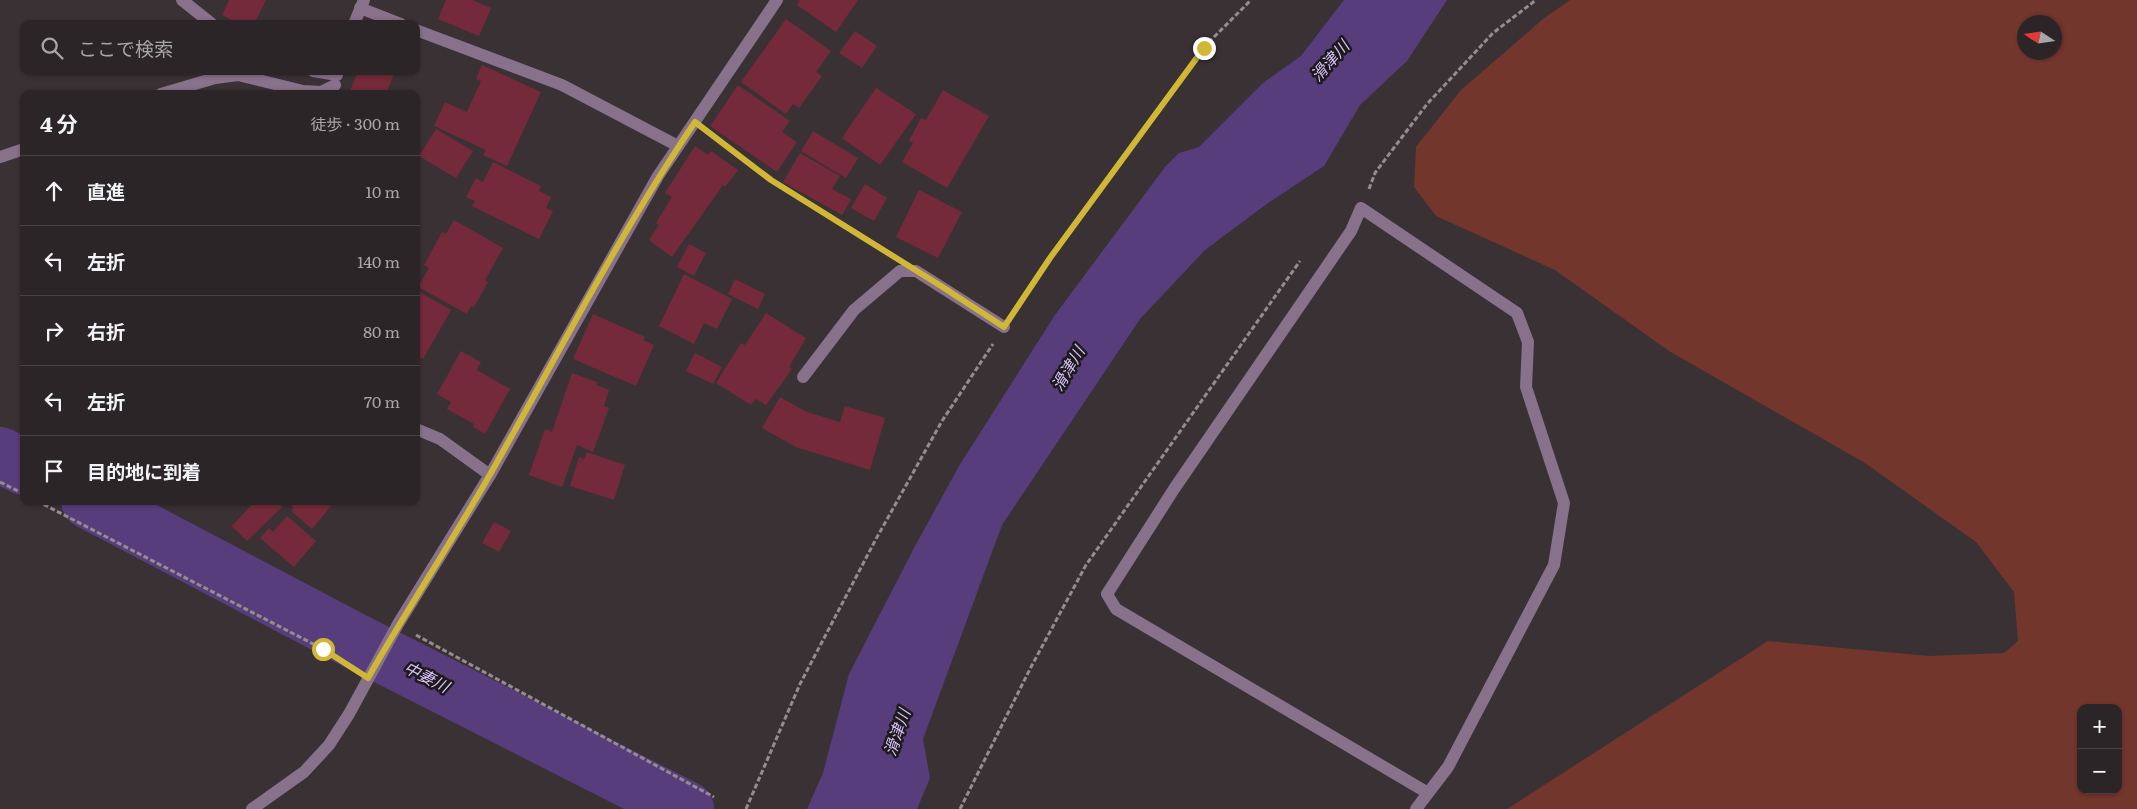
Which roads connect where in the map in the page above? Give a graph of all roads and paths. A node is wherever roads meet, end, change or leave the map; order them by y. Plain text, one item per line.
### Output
1 (182, 0) edge
2 (777, 0) edge
3 (1251, 0) edge
4 (362, 4) edge
5 (207, 20) edge
6 (356, 20) edge
7 (393, 20) edge
8 (420, 32) edge
9 (238, 75) edge
10 (238, 75) edge
11 (323, 75) edge
12 (337, 81) edge
13 (174, 90) edge
14 (299, 90) edge
15 (324, 90) edge
16 (695, 122) junction
17 (678, 146) junction
18 (20, 150) edge
19 (0, 157) edge
20 (916, 271) junction
21 (1004, 327) junction
22 (803, 377) dead end
23 (420, 431) edge
24 (490, 475) junction
25 (0, 482) edge
26 (20, 492) edge
27 (45, 505) edge
28 (396, 628) junction
29 (371, 674) junction
30 (1428, 793) junction
31 (714, 797) dead end
32 (252, 809) edge
33 (746, 809) edge
34 (1416, 809) edge

1 - 5 street
2 - 16 street
3 - 21 path
4 - 6 street
4 - 7 street
8 - 17 street
9 - 14 street
10 - 13 street
11 - 12 street
12 - 15 street
16 - 17 street
16 - 20 path
17 - 24 street
18 - 19 street
20 - 21 street
20 - 22 street
21 - 33 path
23 - 24 street
24 - 28 street
25 - 26 path
27 - 29 path
28 - 29 street
28 - 31 path
29 - 32 street
30 - 30 street
30 - 34 street

